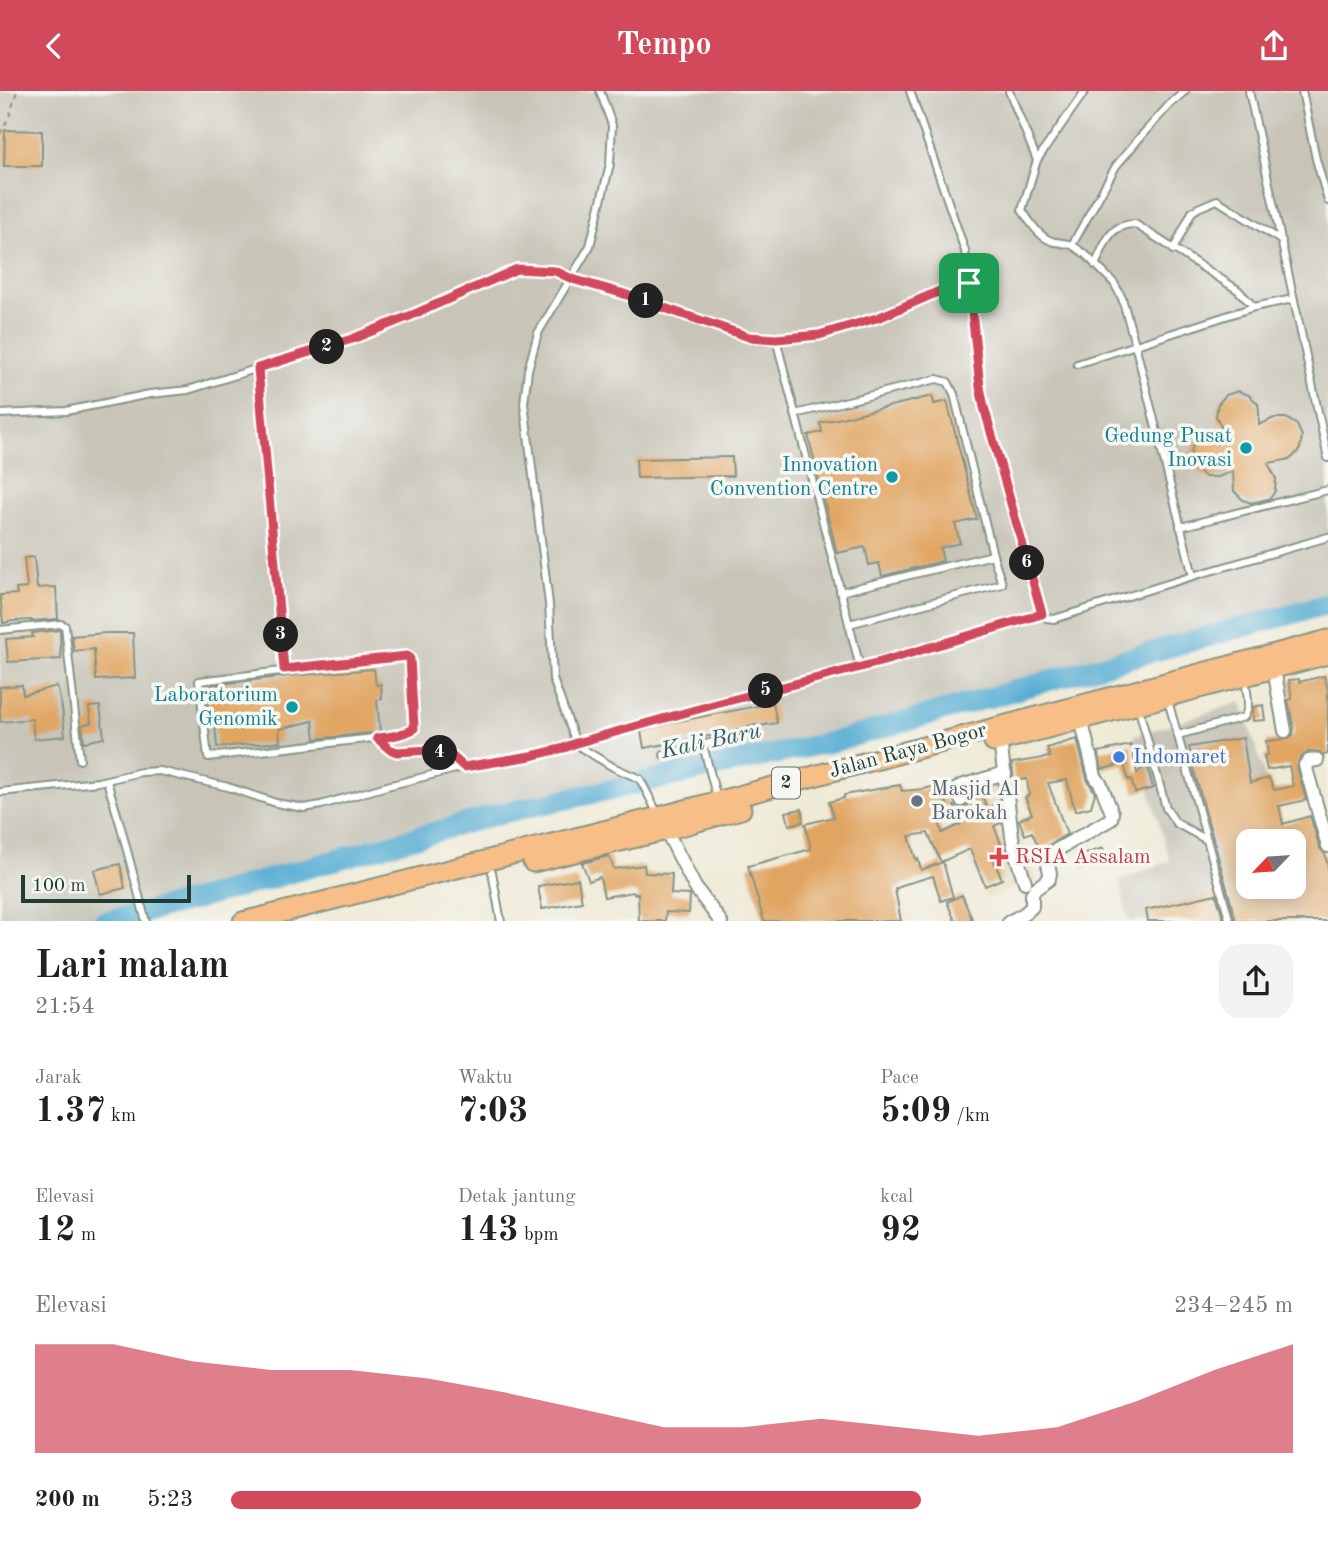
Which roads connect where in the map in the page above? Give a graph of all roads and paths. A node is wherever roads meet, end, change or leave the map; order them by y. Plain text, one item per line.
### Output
1 (17, 91) edge
2 (600, 91) edge
3 (910, 91) edge
4 (1009, 91) edge
5 (1085, 91) edge
6 (1185, 91) edge
7 (1249, 91) edge
8 (1302, 91) edge
9 (0, 134) edge
10 (1037, 160) junction
11 (1328, 201) edge
12 (1282, 241) junction
13 (1072, 245) junction
14 (1173, 250) junction
15 (1095, 265) junction
16 (572, 279) junction
17 (969, 283) junction
18 (1293, 299) junction
19 (1254, 307) junction
20 (776, 339) junction
21 (1135, 344) junction
22 (1077, 364) dead end
23 (258, 368) junction
24 (0, 414) edge
25 (795, 414) junction
26 (1328, 457) edge
27 (1328, 490) edge
28 (1180, 527) junction
29 (1328, 537) edge
30 (993, 555) junction
31 (1193, 576) junction
32 (840, 592) junction
33 (1042, 614) junction
34 (849, 624) junction
35 (0, 630) edge
36 (1328, 640) edge
37 (1328, 654) edge
38 (860, 667) junction
39 (284, 669) junction
40 (1274, 669) junction
41 (1245, 676) junction
42 (1165, 690) junction
43 (1138, 704) junction
44 (1081, 719) junction
45 (756, 731) dead end
46 (1285, 731) dead end
47 (1178, 734) junction
48 (377, 738) junction
49 (1000, 740) junction
50 (576, 743) junction
51 (703, 745) junction
52 (664, 755) dead end
53 (80, 760) dead end
54 (1317, 760) dead end
55 (464, 767) junction
56 (1005, 773) junction
57 (107, 781) junction
58 (0, 792) edge
59 (961, 800) dead end
60 (719, 808) junction
61 (1324, 813) edge
62 (663, 823) junction
63 (1207, 840) junction
64 (1328, 846) edge
65 (492, 872) junction
66 (1025, 882) dead end
67 (146, 921) edge
68 (247, 921) edge
69 (302, 921) edge
70 (501, 921) edge
71 (720, 921) edge
72 (1011, 921) edge
73 (1230, 921) edge

1 - 9 path
2 - 16 lane
3 - 17 lane
4 - 10 lane
5 - 10 lane
6 - 13 lane
7 - 12 lane
8 - 11 lane
10 - 13 lane
12 - 14 lane
12 - 18 lane
13 - 15 lane
14 - 15 lane
14 - 19 lane
15 - 21 lane
16 - 20 lane
16 - 23 lane
16 - 50 lane
17 - 20 lane
17 - 33 lane
18 - 19 lane
18 - 26 lane
19 - 21 lane
20 - 25 lane
21 - 22 lane
21 - 28 lane
23 - 24 lane
23 - 39 lane
25 - 30 lane
25 - 32 lane
27 - 28 lane
28 - 31 lane
29 - 31 lane
30 - 32 lane
30 - 34 lane
31 - 33 lane
32 - 34 lane
33 - 38 lane
34 - 38 lane
35 - 53 lane
36 - 42 highway, Jalan Raya Bogor / 2
37 - 40 highway, Jalan Raya Bogor / 2
38 - 50 lane
39 - 48 lane
39 - 48 lane
40 - 41 highway, Jalan Raya Bogor / 2
40 - 46 street
41 - 42 highway, Jalan Raya Bogor / 2
41 - 47 lane
42 - 43 highway, Jalan Raya Bogor / 2
42 - 47 lane
42 - 60 highway, Jalan Raya Bogor / 2
43 - 44 highway, Jalan Raya Bogor / 2
43 - 63 lane
44 - 49 highway, Jalan Raya Bogor / 2
44 - 72 street
45 - 51 lane
47 - 63 lane
48 - 55 lane
49 - 56 street
49 - 60 highway, Jalan Raya Bogor / 2
50 - 55 lane
50 - 62 lane
51 - 52 lane
51 - 60 lane
54 - 61 street
55 - 57 lane
56 - 59 street
56 - 66 street
57 - 58 lane
57 - 67 lane
60 - 62 highway, Jalan Raya Bogor / 2
61 - 64 street
62 - 65 highway, Jalan Raya Bogor / 2
62 - 68 highway, Jalan Raya Bogor / 2
62 - 71 street
63 - 73 lane
65 - 69 highway, Jalan Raya Bogor / 2
65 - 70 lane

